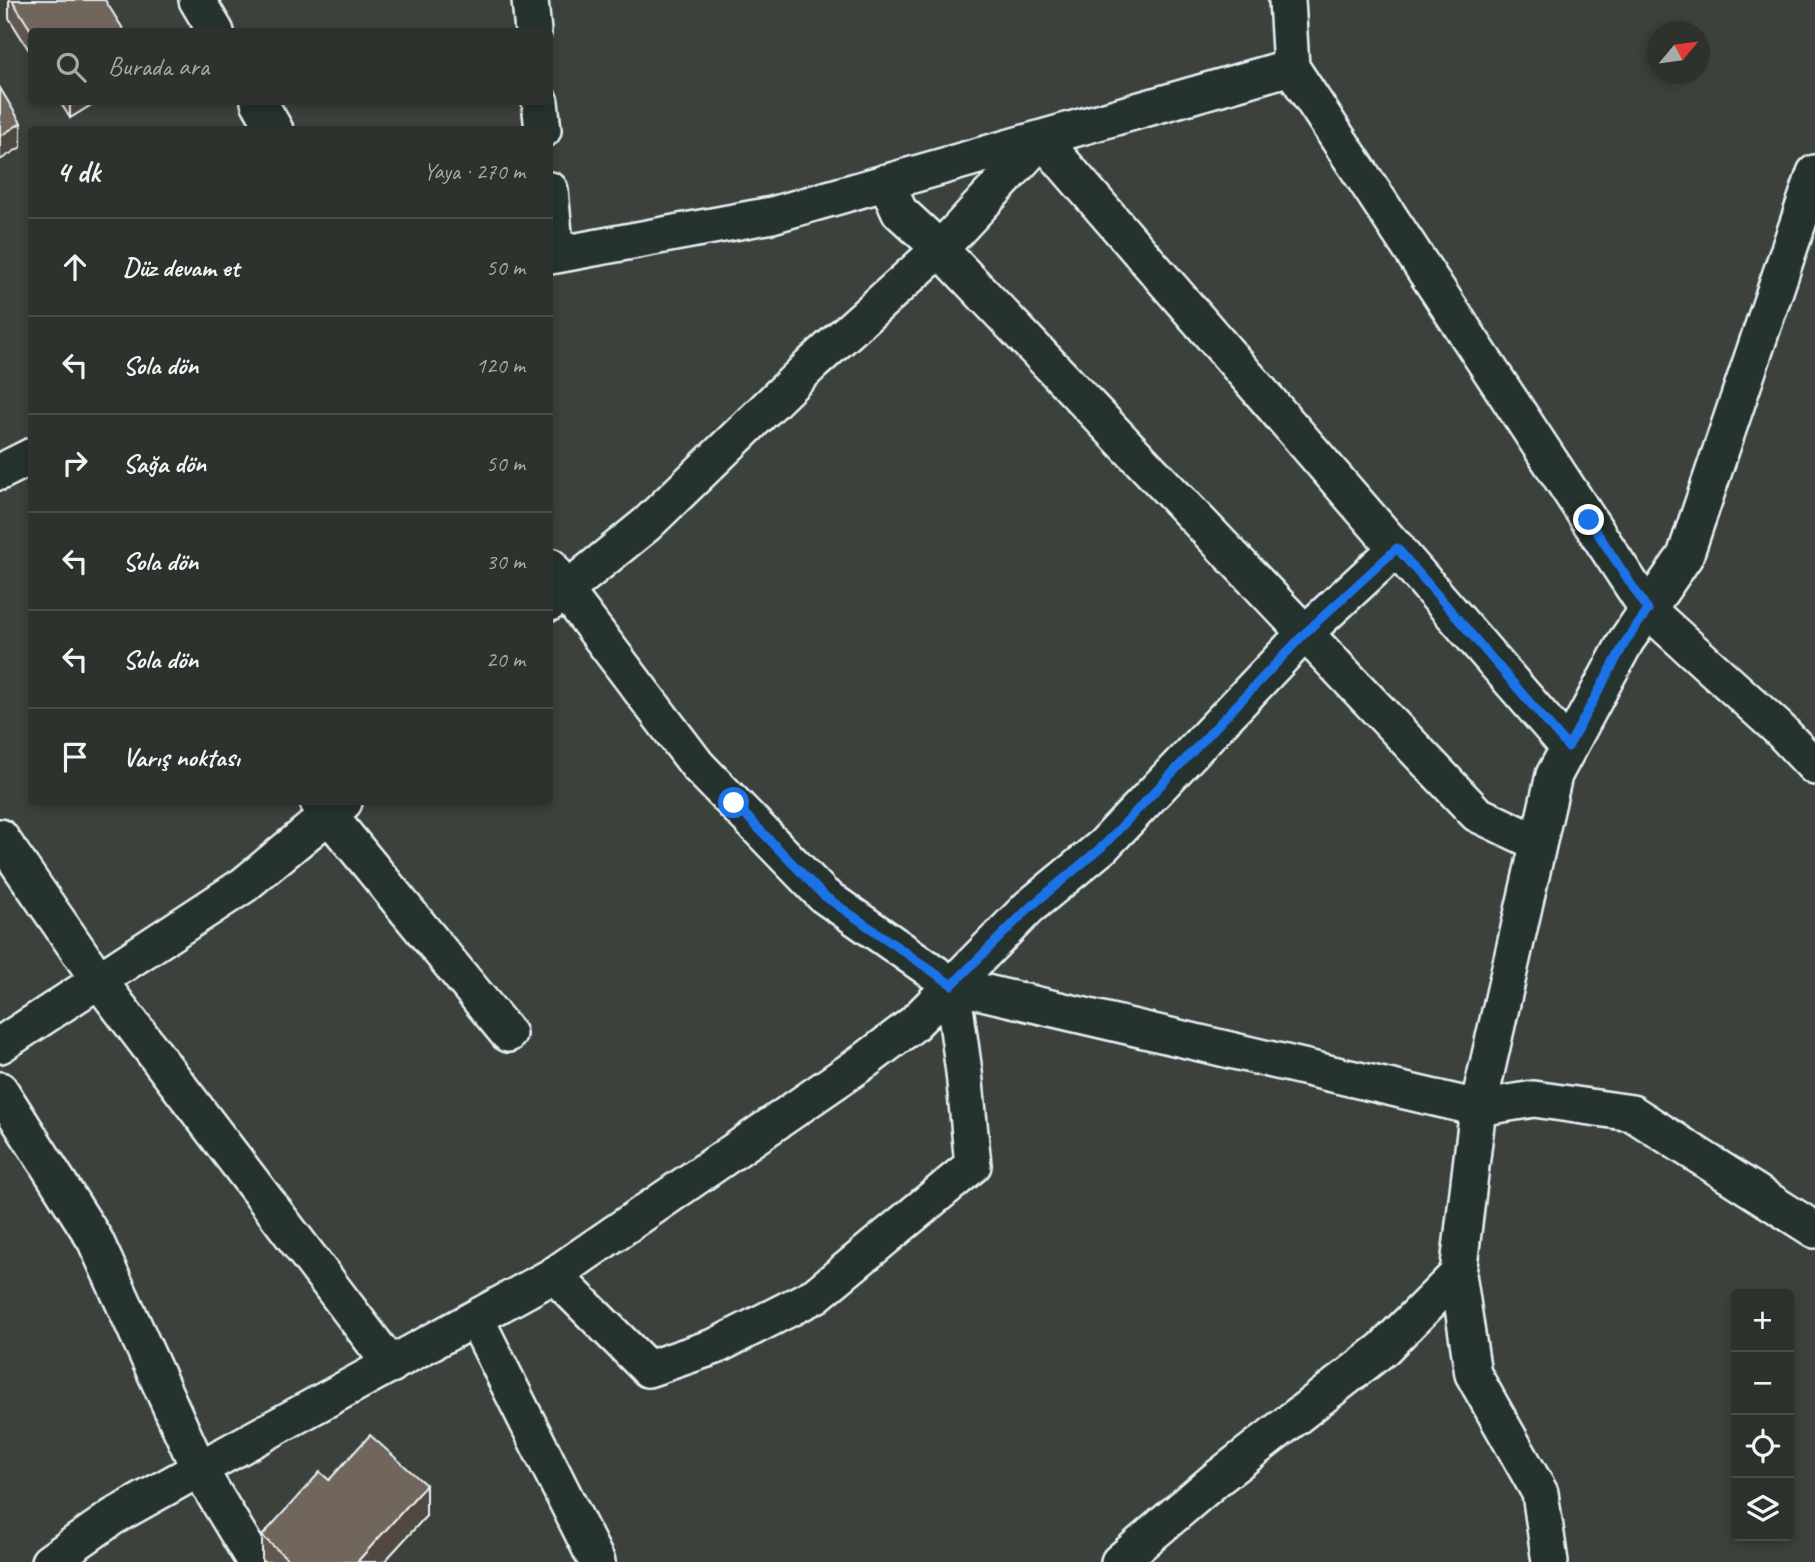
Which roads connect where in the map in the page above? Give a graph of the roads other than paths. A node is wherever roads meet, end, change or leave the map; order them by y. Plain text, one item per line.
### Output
1 (197, 0) edge
2 (530, 0) edge
3 (1287, 0) edge
4 (214, 28) edge
5 (533, 28) edge
6 (1291, 67) junction
7 (260, 105) edge
8 (540, 105) edge
9 (273, 126) edge
10 (543, 126) edge
11 (1042, 139) junction
12 (1815, 173) edge
13 (886, 182) junction
14 (940, 249) junction
15 (553, 255) edge
16 (28, 458) edge
17 (0, 472) edge
18 (1397, 548) junction
19 (554, 586) edge
20 (1648, 610) junction
21 (1305, 633) junction
22 (1568, 747) junction
23 (1815, 768) edge
24 (331, 806) edge
25 (0, 837) edge
26 (1538, 843) junction
27 (100, 982) junction
28 (952, 985) junction
29 (508, 1034) dead end
30 (0, 1045) edge
31 (0, 1090) edge
32 (1478, 1108) junction
33 (1815, 1230) edge
34 (1458, 1273) junction
35 (554, 1275) junction
36 (476, 1319) junction
37 (391, 1365) junction
38 (199, 1469) junction
39 (49, 1562) edge
40 (255, 1562) edge
41 (597, 1562) edge
42 (1119, 1562) edge
43 (1550, 1562) edge

1 - 4 street
2 - 5 street
3 - 6 street
6 - 11 street
6 - 20 street
7 - 9 street
8 - 10 street
11 - 13 street
11 - 14 street
11 - 18 street
12 - 20 street
13 - 14 street
13 - 15 street
14 - 19 street
14 - 21 street
16 - 17 street
18 - 21 street
18 - 22 street
19 - 28 street
20 - 22 street
20 - 23 street
21 - 26 street
21 - 28 street
22 - 26 street
24 - 27 street
24 - 29 street
25 - 27 street
26 - 32 street
27 - 30 street
27 - 37 street
28 - 32 street
28 - 35 street
28 - 35 street
31 - 38 street
32 - 33 street
32 - 34 street
34 - 42 street
34 - 43 street
35 - 36 street
36 - 37 street
36 - 41 street
37 - 38 street
38 - 39 street
38 - 40 street

